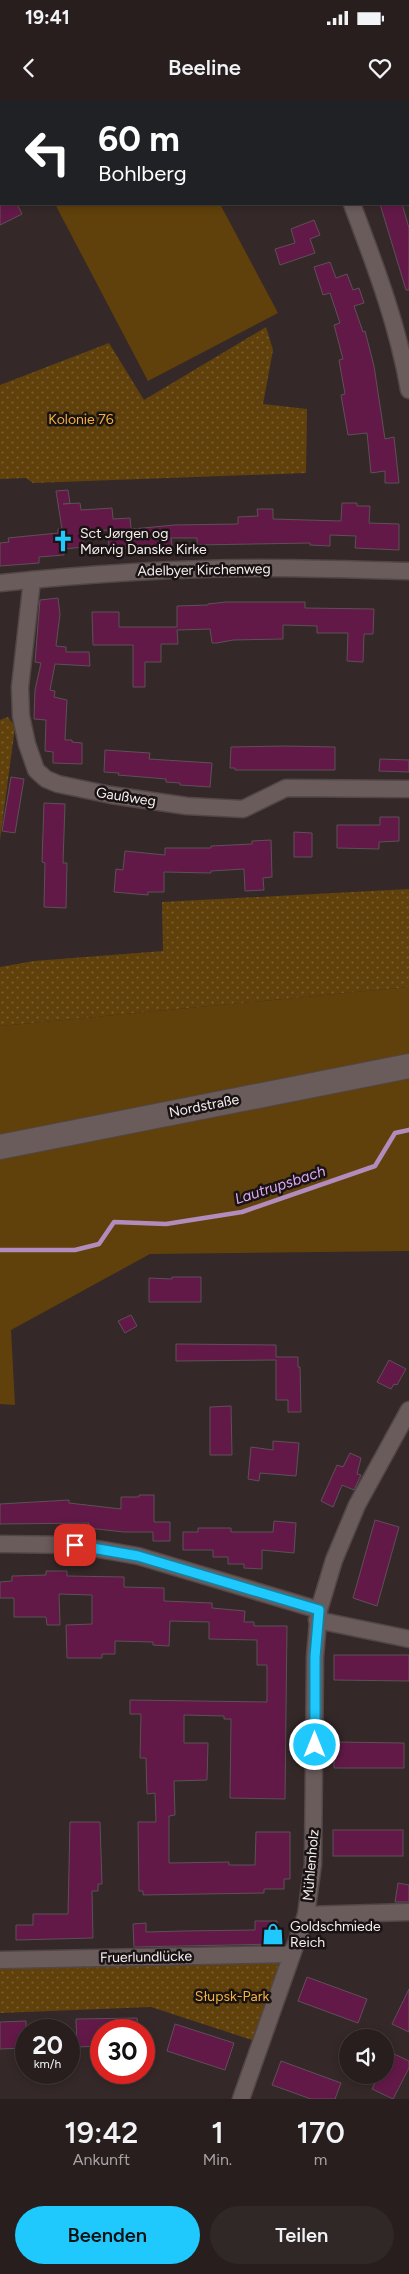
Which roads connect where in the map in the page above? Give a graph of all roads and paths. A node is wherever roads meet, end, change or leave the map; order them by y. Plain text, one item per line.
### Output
1 (352, 205) edge
2 (409, 390) edge
3 (409, 572) edge
4 (32, 580) junction
5 (0, 583) edge
6 (409, 790) edge
7 (409, 1066) edge
8 (0, 1147) edge
9 (409, 1410) edge
10 (0, 1544) edge
11 (318, 1615) junction
12 (409, 1640) edge
13 (409, 1912) edge
14 (306, 1915) junction
15 (292, 1954) junction
16 (0, 1960) edge
17 (241, 2099) edge

1 - 2 street
3 - 4 street, Adelbyer Kirchenweg
4 - 5 street, Adelbyer Kirchenweg
4 - 6 street, Gaußweg
7 - 8 main road, Nordstraße
9 - 11 street, Mühlenholz
10 - 11 street
11 - 12 street
11 - 14 street, Mühlenholz
13 - 14 street
14 - 15 street, Mühlenholz
15 - 16 street, Fruerlundlücke
15 - 17 street, Mühlenholz

